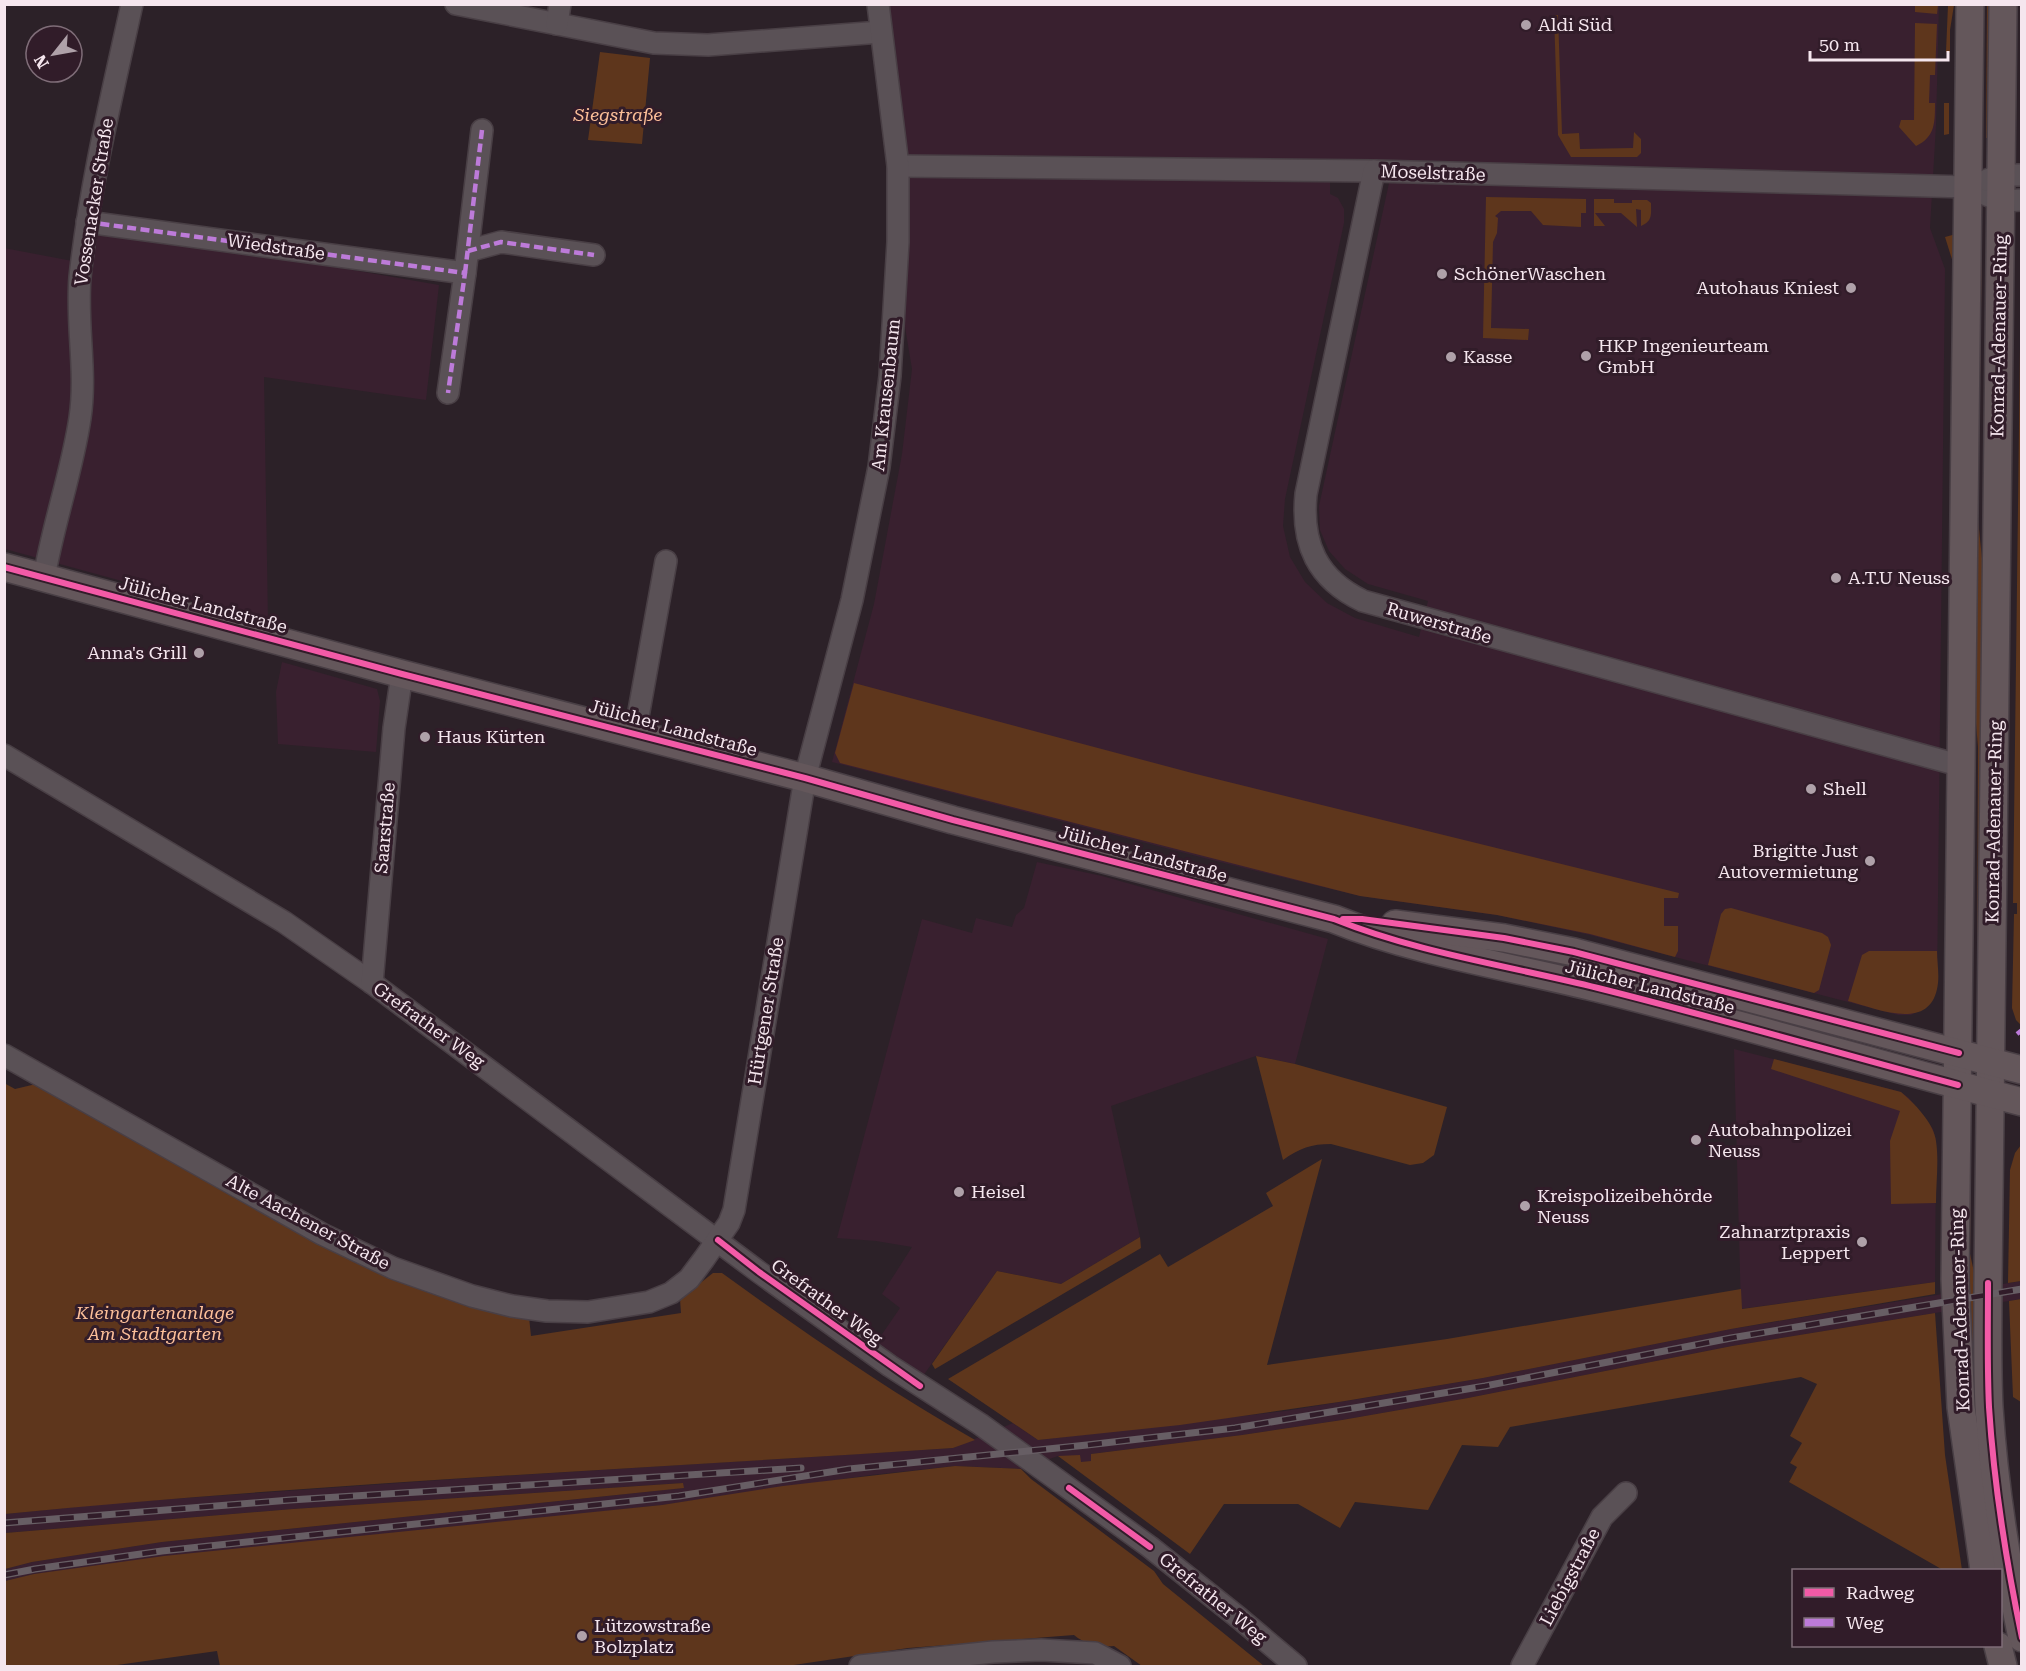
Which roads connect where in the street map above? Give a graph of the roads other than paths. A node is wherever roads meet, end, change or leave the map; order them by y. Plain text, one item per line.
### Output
1 (132, 4) edge
2 (456, 4) edge
3 (878, 4) edge
4 (1970, 4) edge
5 (2003, 4) edge
6 (558, 14) edge
7 (881, 32) junction
8 (482, 130) dead end
9 (898, 166) junction
10 (1374, 171) junction
11 (1968, 187) junction
12 (2011, 188) edge
13 (87, 222) junction
14 (468, 251) junction
15 (594, 255) dead end
16 (465, 273) junction
17 (448, 393) dead end
18 (666, 561) dead end
19 (4, 567) edge
20 (44, 578) junction
21 (402, 674) junction
22 (635, 733) junction
23 (4, 755) edge
24 (1962, 766) junction
25 (805, 778) junction
26 (1334, 919) junction
27 (372, 983) junction
28 (1959, 1053) junction
29 (4, 1055) edge
30 (1991, 1062) junction
31 (2022, 1070) edge
32 (1958, 1085) junction
33 (1990, 1094) junction
34 (2022, 1102) edge
35 (718, 1240) junction
36 (1626, 1493) dead end
37 (1984, 1569) edge
38 (2022, 1638) edge
39 (1998, 1647) edge
40 (861, 1666) edge
41 (1120, 1666) edge
42 (1296, 1666) edge
43 (1522, 1666) edge
44 (2003, 1666) edge

1 - 13 street, Vossenacker Straße
2 - 6 street
3 - 7 street, Am Krausenbaum
4 - 11 main road, Konrad-Adenauer-Ring
5 - 12 main road, Konrad-Adenauer-Ring
6 - 7 street
7 - 9 street, Am Krausenbaum
8 - 14 street
9 - 10 street, Moselstraße
9 - 25 street, Am Krausenbaum
10 - 11 street, Moselstraße
10 - 24 street, Ruwerstraße
11 - 12 street, Moselstraße
11 - 24 main road, Konrad-Adenauer-Ring
12 - 30 main road, Konrad-Adenauer-Ring
13 - 16 street, Wiedstraße
13 - 20 street, Vossenacker Straße
14 - 15 street
14 - 16 street
16 - 17 street
18 - 22 street, Jülicher Landstraße
19 - 20 main road, Jülicher Landstraße
20 - 21 main road, Jülicher Landstraße
21 - 22 main road, Jülicher Landstraße
21 - 27 street, Saarstraße
22 - 25 main road, Jülicher Landstraße
23 - 27 street, Grefrather Weg
24 - 28 main road, Konrad-Adenauer-Ring
25 - 26 main road, Jülicher Landstraße
25 - 35 street, Hürtgener Straße
26 - 28 main road, Jülicher Landstraße
26 - 32 main road, Jülicher Landstraße
27 - 35 street, Grefrather Weg
28 - 30 main road, Jülicher Landstraße
28 - 32 main road, Konrad-Adenauer-Ring
29 - 35 street, Alte Aachener Straße
30 - 31 main road, Jülicher Landstraße
30 - 33 main road, Konrad-Adenauer-Ring
32 - 33 main road, Jülicher Landstraße
32 - 37 main road, Konrad-Adenauer-Ring
33 - 34 main road, Jülicher Landstraße
33 - 38 main road, Konrad-Adenauer-Ring
35 - 42 street, Grefrather Weg
36 - 43 street, Liebigstraße
39 - 44 main road
40 - 41 street

